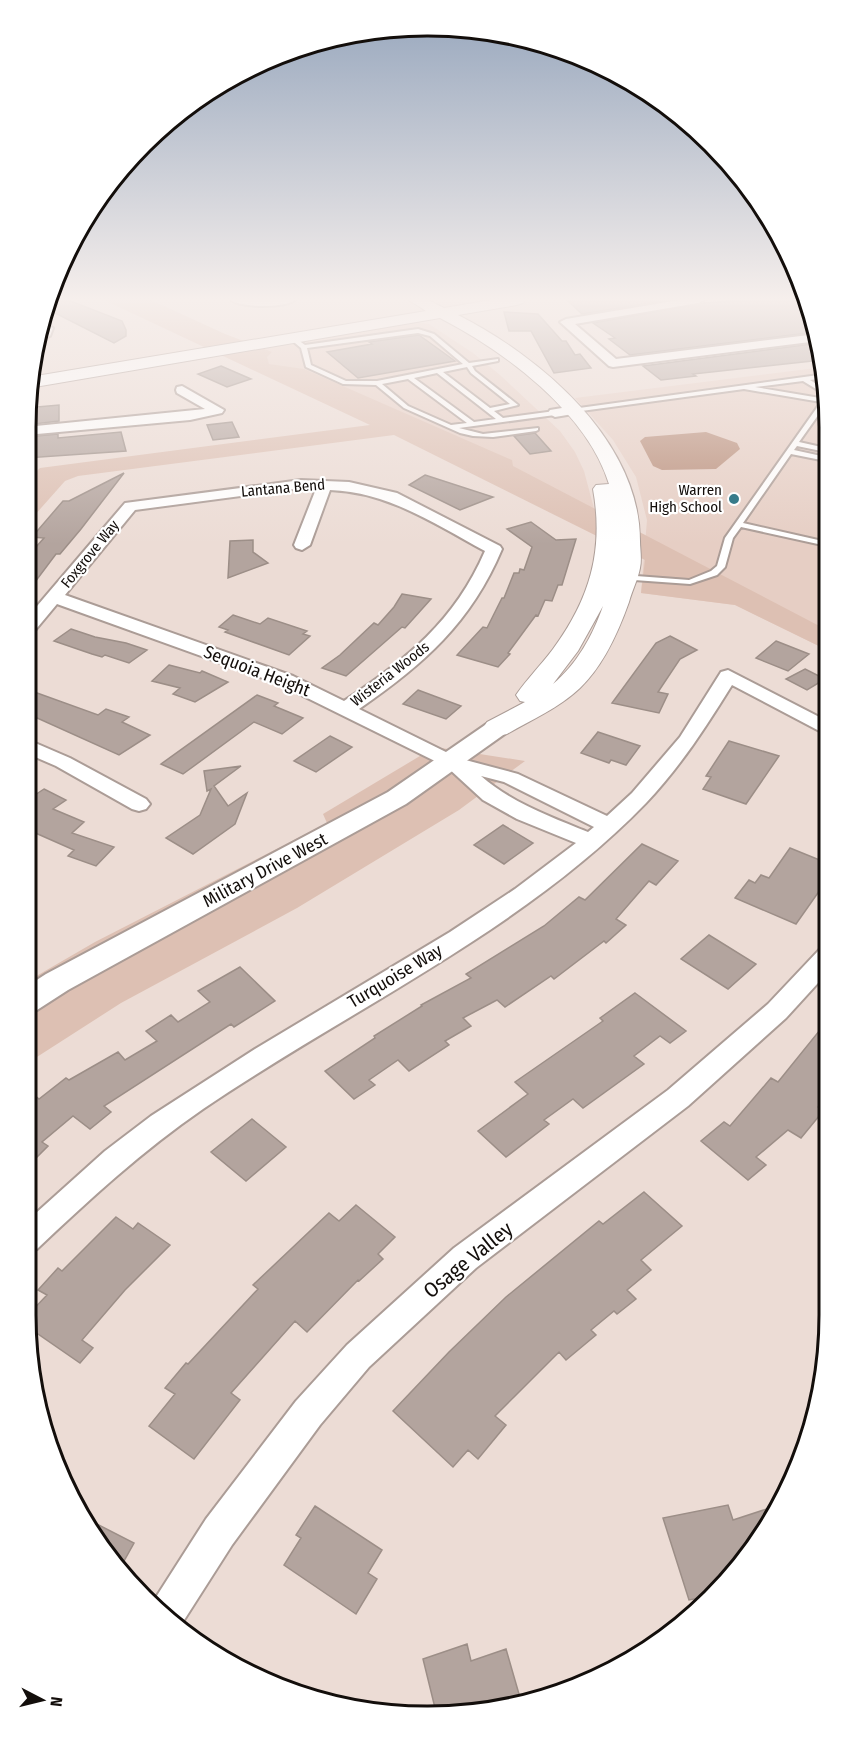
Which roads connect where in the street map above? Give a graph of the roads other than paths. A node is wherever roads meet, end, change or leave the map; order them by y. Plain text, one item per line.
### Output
1 (341, 381) edge
2 (386, 381) edge
3 (415, 381) edge
4 (451, 381) edge
5 (485, 381) edge
6 (526, 381) edge
7 (542, 381) edge
8 (787, 381) edge
9 (377, 383) junction
10 (743, 387) junction
11 (182, 390) dead end
12 (818, 400) edge
13 (489, 410) junction
14 (565, 411) junction
15 (818, 412) edge
16 (526, 417) junction
17 (501, 420) junction
18 (473, 424) junction
19 (450, 427) junction
20 (36, 430) edge
21 (797, 444) junction
22 (819, 449) edge
23 (792, 452) junction
24 (819, 458) edge
25 (325, 484) junction
26 (130, 506) joint
27 (739, 524) junction
28 (819, 542) edge
29 (302, 545) dead end
30 (494, 549) joint
31 (615, 576) junction
32 (55, 597) junction
33 (36, 619) edge
34 (345, 709) junction
35 (819, 725) edge
36 (497, 728) joint
37 (36, 750) edge
38 (451, 762) junction
39 (549, 795) junction
40 (139, 804) dead end
41 (525, 813) junction
42 (599, 833) junction
43 (819, 965) edge
44 (36, 996) edge
45 (36, 1231) edge
46 (170, 1609) edge

1 - 9 lane
2 - 9 lane
3 - 18 lane
4 - 13 lane
5 - 13 lane
6 - 14 main road, Military Drive West
7 - 14 main road, Military Drive West
8 - 10 lane
9 - 19 lane
10 - 12 lane
10 - 14 lane
11 - 20 street
13 - 17 lane
14 - 16 lane
14 - 31 main road, Military Drive West
15 - 21 lane
16 - 17 lane
16 - 19 lane
17 - 18 lane
18 - 19 lane
21 - 22 lane
21 - 23 lane
23 - 24 lane
23 - 27 lane
25 - 26 street, Lantana Bend
25 - 29 street
25 - 30 street, Lantana Bend
26 - 32 street, Foxgrove Way
27 - 28 lane
27 - 31 lane
30 - 34 street, Wisteria Woods
31 - 36 main road, Military Drive West
32 - 33 street, Foxgrove Way
32 - 34 street, Sequoia Height
34 - 38 street, Sequoia Height
35 - 42 street, Turquoise Way
36 - 38 street, Military Drive West
37 - 40 street
38 - 39 street, Sequoia Height
38 - 41 street, Sequoia Height
38 - 44 street, Military Drive West
39 - 41 street
39 - 42 street, Sequoia Height
41 - 42 street, Sequoia Height
42 - 45 street, Turquoise Way
43 - 46 street, Osage Valley

